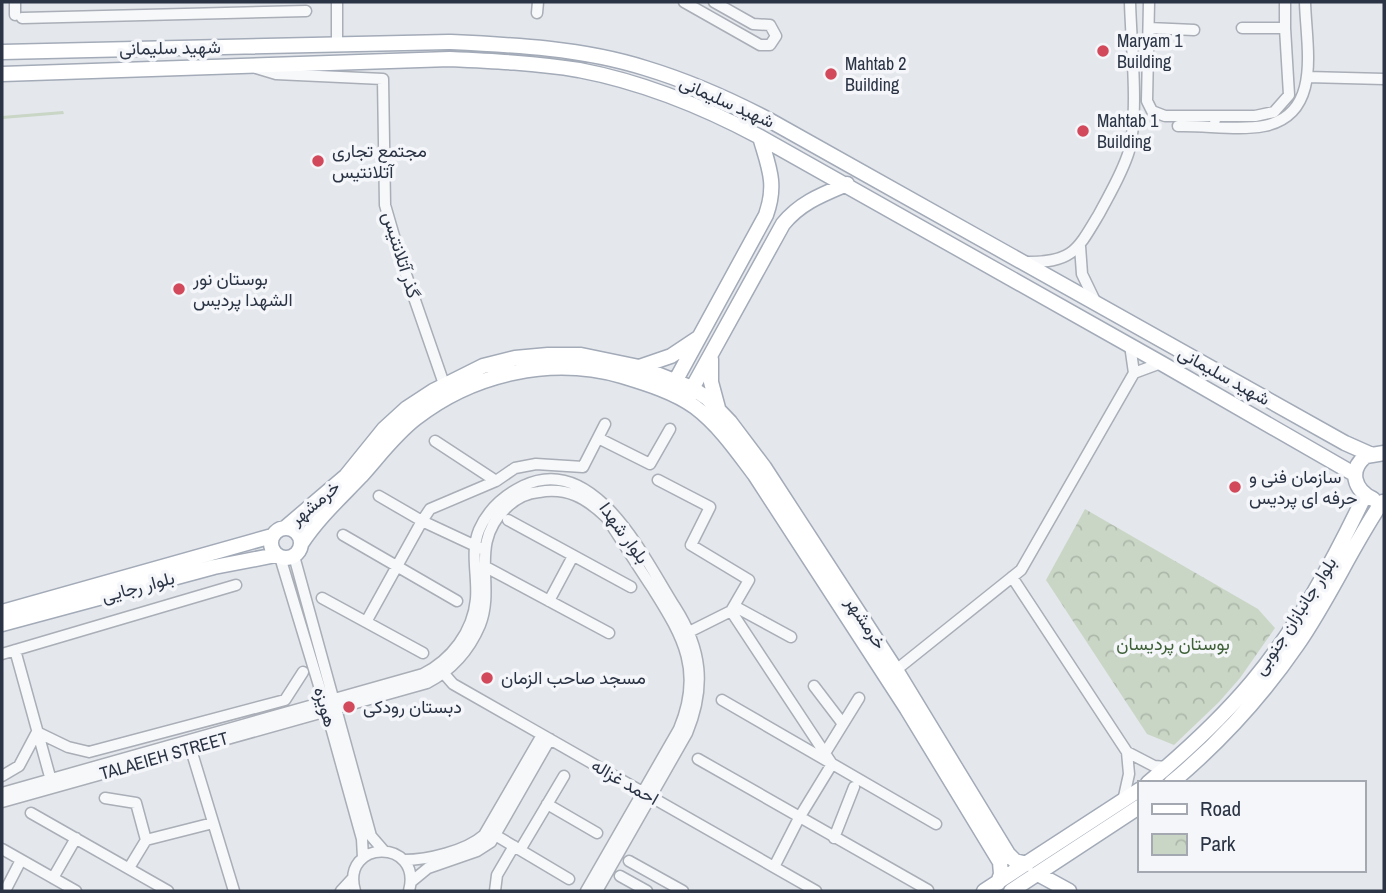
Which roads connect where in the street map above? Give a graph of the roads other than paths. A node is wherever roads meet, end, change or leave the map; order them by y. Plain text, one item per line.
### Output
1 (15, 2) edge
2 (337, 2) edge
3 (684, 2) edge
4 (714, 2) edge
5 (739, 2) edge
6 (1130, 2) edge
7 (1149, 2) edge
8 (1285, 2) edge
9 (1305, 2) edge
10 (218, 7) edge
11 (306, 11) dead end
12 (739, 16) junction
13 (1149, 28) junction
14 (1242, 28) dead end
15 (1285, 28) junction
16 (1194, 30) dead end
17 (337, 44) junction
18 (2, 52) edge
19 (337, 63) junction
20 (247, 66) junction
21 (2, 74) edge
22 (1307, 77) junction
23 (1384, 79) edge
24 (1215, 121) junction
25 (1178, 126) dead end
26 (760, 137) junction
27 (847, 184) junction
28 (1080, 246) junction
29 (1021, 262) junction
30 (1096, 304) junction
31 (699, 337) junction
32 (1130, 345) junction
33 (710, 356) junction
34 (1161, 362) junction
35 (639, 367) junction
36 (1133, 373) junction
37 (444, 384) junction
38 (672, 388) junction
39 (689, 395) junction
40 (719, 409) junction
41 (605, 424) dead end
42 (670, 429) dead end
43 (598, 438) junction
44 (435, 442) dead end
45 (1380, 452) edge
46 (1354, 474) junction
47 (658, 480) dead end
48 (496, 481) junction
49 (1365, 495) junction
50 (379, 496) dead end
51 (1383, 503) edge
52 (508, 520) dead end
53 (422, 521) junction
54 (279, 532) junction
55 (343, 535) dead end
56 (627, 541) junction
57 (480, 548) junction
58 (288, 553) junction
59 (573, 556) junction
60 (484, 566) junction
61 (398, 567) junction
62 (1012, 577) junction
63 (480, 582) junction
64 (236, 585) dead end
65 (631, 587) dead end
66 (322, 598) dead end
67 (457, 601) dead end
68 (549, 601) junction
69 (733, 609) junction
70 (2, 612) edge
71 (366, 622) junction
72 (2, 624) edge
73 (689, 632) junction
74 (609, 633) dead end
75 (791, 637) dead end
76 (15, 650) junction
77 (423, 653) dead end
78 (2, 654) edge
79 (441, 670) junction
80 (896, 670) junction
81 (303, 672) dead end
82 (814, 686) dead end
83 (859, 698) dead end
84 (722, 700) dead end
85 (335, 704) junction
86 (843, 724) junction
87 (37, 732) junction
88 (546, 737) junction
89 (189, 744) junction
90 (1127, 752) junction
91 (825, 753) junction
92 (698, 759) dead end
93 (832, 764) junction
94 (1167, 767) junction
95 (2, 776) edge
96 (564, 776) dead end
97 (1150, 781) edge
98 (1173, 781) edge
99 (51, 783) junction
100 (854, 787) dead end
101 (1138, 791) edge
102 (2, 793) edge
103 (646, 795) junction
104 (104, 798) dead end
105 (1123, 801) junction
106 (2, 802) edge
107 (547, 804) junction
108 (1138, 808) edge
109 (31, 813) dead end
110 (799, 818) junction
111 (213, 823) junction
112 (936, 824) dead end
113 (597, 833) dead end
114 (495, 835) junction
115 (76, 838) junction
116 (834, 838) junction
117 (146, 840) junction
118 (517, 848) junction
119 (2, 849) edge
120 (384, 851) junction
121 (363, 858) junction
122 (21, 860) junction
123 (404, 860) junction
124 (629, 861) dead end
125 (1006, 861) junction
126 (1027, 864) junction
127 (774, 867) junction
128 (129, 868) junction
129 (1038, 874) junction
130 (620, 876) dead end
131 (53, 878) junction
132 (353, 878) junction
133 (569, 879) dead end
134 (998, 883) junction
135 (1024, 883) junction
136 (410, 887) edge
137 (160, 889) edge
138 (928, 890) edge
139 (5, 891) edge
140 (76, 891) edge
141 (233, 891) edge
142 (341, 891) edge
143 (355, 891) edge
144 (495, 891) edge
145 (586, 891) edge
146 (597, 891) edge
147 (647, 891) edge
148 (681, 891) edge
149 (816, 891) edge
150 (984, 891) edge
151 (1011, 891) edge
152 (1038, 891) edge
153 (1069, 891) edge

1 - 10 street
2 - 17 street
3 - 12 street
4 - 12 street
5 - 12 street
6 - 28 street
7 - 13 street
8 - 15 street
9 - 22 street
10 - 11 street
13 - 16 street
13 - 24 street
14 - 15 street
15 - 24 street
17 - 18 main road, شهید سلیمانی
17 - 19 main road
17 - 29 main road, شهید سلیمانی
19 - 20 main road, شهید سلیمانی
19 - 26 main road, شهید سلیمانی
20 - 21 main road, شهید سلیمانی
20 - 37 street, گذر آتلانتیس
22 - 23 street
22 - 24 street
24 - 25 street
26 - 27 main road, شهید سلیمانی
26 - 31 main road
27 - 32 main road, شهید سلیمانی
27 - 33 main road
28 - 29 street
28 - 30 street
29 - 30 main road, شهید سلیمانی
30 - 45 main road, شهید سلیمانی
31 - 35 main road
31 - 38 main road
32 - 34 main road, شهید سلیمانی
32 - 36 street
33 - 39 main road
33 - 40 main road
34 - 36 street
34 - 46 main road, شهید سلیمانی
35 - 37 main road, خرمشهر
35 - 38 main road, خرمشهر
36 - 62 street
37 - 54 main road, خرمشهر
38 - 39 main road, خرمشهر
38 - 58 main road, خرمشهر
39 - 40 main road, خرمشهر
39 - 125 main road, خرمشهر
40 - 80 main road, خرمشهر
41 - 43 street
42 - 43 street
43 - 48 street
44 - 48 street
45 - 46 main road
46 - 49 main road
47 - 69 street
48 - 53 street
49 - 51 main road
49 - 94 main road, بلوار جانبازان جنوبی
50 - 53 street
51 - 98 main road, بلوار جانبازان جنوبی
52 - 59 street
53 - 57 street
53 - 61 street
54 - 58 main road
54 - 58 main road
54 - 70 main road, بلوار رجایی
55 - 61 street
56 - 57 street, بلوار شهدا
56 - 73 street, بلوار شهدا
56 - 103 street, بلوار شهدا
57 - 60 street, بلوار شهدا
57 - 63 street, بلوار شهدا
58 - 72 main road, بلوار رجایی
58 - 85 street, هویزه
59 - 65 street
59 - 68 street
60 - 63 street, بلوار شهدا
60 - 68 street
61 - 67 street
61 - 71 street
62 - 80 street
62 - 90 street
63 - 79 street, بلوار شهدا
64 - 76 street
66 - 71 street
68 - 74 street
69 - 73 street
69 - 75 street
69 - 91 street
71 - 77 street
73 - 103 street, بلوار شهدا
76 - 78 street
76 - 87 street
79 - 85 street, بلوار شهدا
79 - 88 street, احمد غزاله
80 - 125 main road, خرمشهر
81 - 87 street
82 - 86 street
83 - 86 street
84 - 93 street
85 - 89 street, TALAEIEH STREET
85 - 120 street, هویزه
85 - 121 street, هویزه
86 - 91 street
87 - 95 street
87 - 99 street
88 - 103 street, احمد غزاله
88 - 114 street
88 - 123 street
89 - 99 street, TALAEIEH STREET
89 - 111 street
90 - 94 street
90 - 105 street
91 - 93 street
92 - 110 street
93 - 110 street
93 - 112 street
94 - 97 main road, بلوار جانبازان جنوبی
96 - 107 street
99 - 102 street, TALAEIEH STREET
99 - 106 street, TALAEIEH STREET
100 - 116 street
101 - 105 main road
103 - 127 street, احمد غزاله
103 - 145 street, بلوار شهدا
103 - 146 street, بلوار شهدا
104 - 117 street
105 - 126 main road
107 - 113 street
107 - 118 street
108 - 129 main road
109 - 115 street
110 - 116 street
110 - 127 street
111 - 117 street
111 - 141 street
114 - 118 street
114 - 136 street
115 - 128 street
115 - 131 street
116 - 138 street
117 - 128 street
118 - 133 street
118 - 144 street
119 - 122 street
120 - 121 street
120 - 123 street
121 - 132 street
122 - 131 street
122 - 139 street
123 - 136 street
124 - 148 street
125 - 126 main road
125 - 134 main road
126 - 134 main road
127 - 149 street, احمد غزاله
128 - 137 street
129 - 135 main road
129 - 153 main road
130 - 147 street
131 - 140 street
132 - 142 street
132 - 143 street
134 - 150 main road
135 - 151 main road
135 - 152 main road

